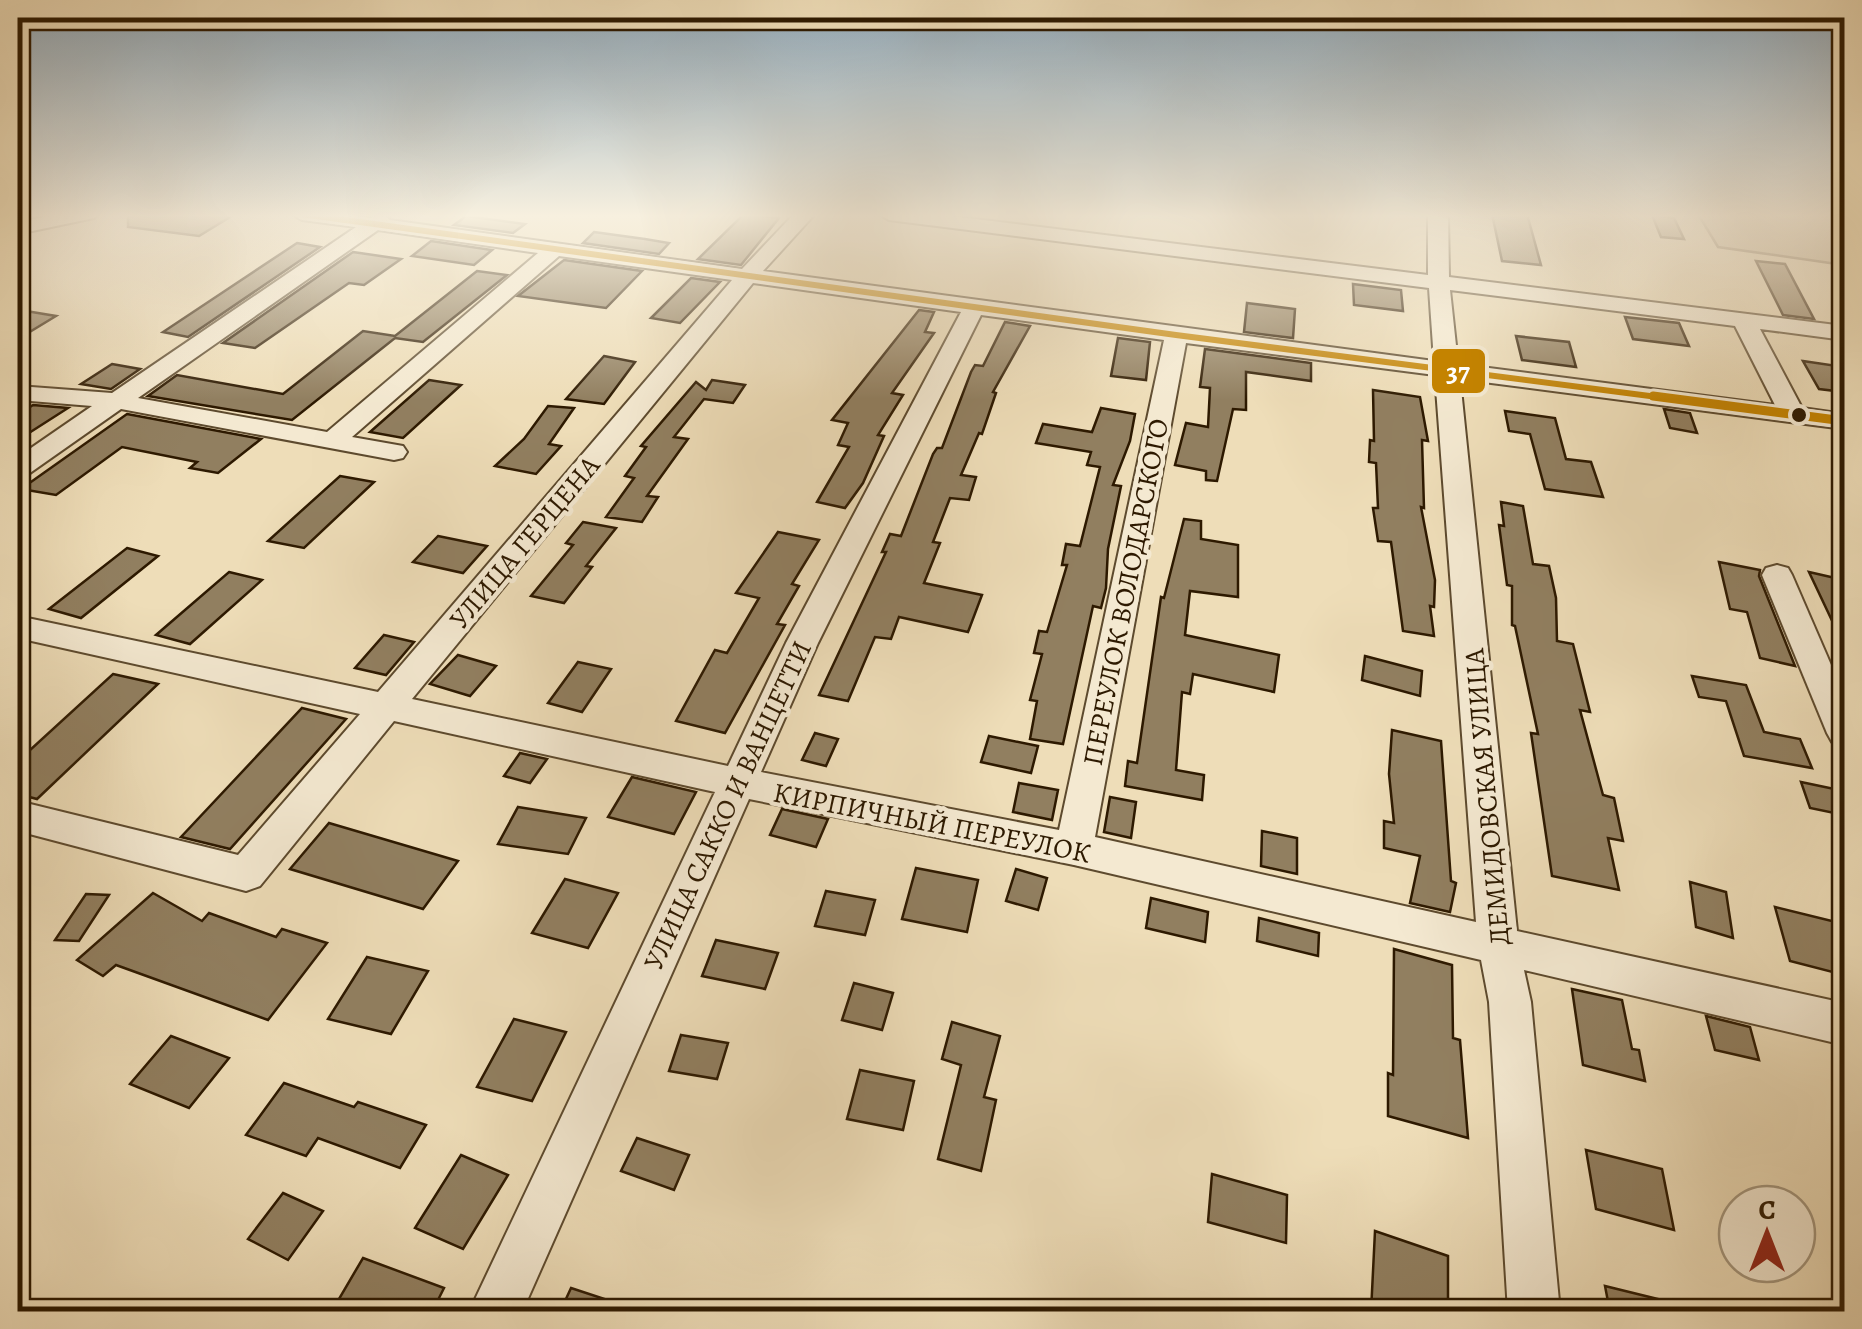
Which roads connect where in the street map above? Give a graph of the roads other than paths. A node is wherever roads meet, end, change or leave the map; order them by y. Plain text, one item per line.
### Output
1 (298, 276) edge
2 (523, 276) edge
3 (746, 276) joint
4 (1392, 276) edge
5 (1440, 276) edge
6 (1440, 282) junction
7 (974, 307) junction
8 (1744, 321) junction
9 (1844, 334) edge
10 (1176, 336) junction
11 (1447, 370) junction
12 (18, 394) edge
13 (116, 402) junction
14 (1793, 414) junction
15 (1844, 421) edge
16 (332, 441) junction
17 (394, 452) dead end
18 (18, 469) edge
19 (1777, 574) dead end
20 (18, 627) edge
21 (386, 704) junction
22 (1844, 734) edge
23 (736, 782) junction
24 (18, 816) edge
25 (1074, 849) junction
26 (1498, 945) junction
27 (1844, 1024) edge
28 (496, 1312) edge
29 (1534, 1312) edge

1 - 13 street
2 - 16 street
3 - 7 street
3 - 21 street, УЛИЦА ГЕРЦЕНА
4 - 6 street
5 - 6 street, ДЕМИДОВСКАЯ УЛИЦА
6 - 8 street
6 - 11 street, ДЕМИДОВСКАЯ УЛИЦА
7 - 10 street
7 - 23 street, УЛИЦА САККО И ВАНЦЕТТИ
8 - 9 street
8 - 14 street
10 - 11 street
10 - 25 street, ПЕРЕУЛОК ВОЛОДАРСКОГО
11 - 14 street
11 - 26 street, ДЕМИДОВСКАЯ УЛИЦА
12 - 13 street
13 - 16 street
13 - 18 street
14 - 15 street
16 - 17 street
19 - 22 street
20 - 21 street, КИРПИЧНЫЙ ПЕРЕУЛОК
21 - 23 street, КИРПИЧНЫЙ ПЕРЕУЛОК
21 - 24 street, УЛИЦА ГЕРЦЕНА
23 - 25 street, КИРПИЧНЫЙ ПЕРЕУЛОК
23 - 28 street, УЛИЦА САККО И ВАНЦЕТТИ
25 - 26 street, КИРПИЧНЫЙ ПЕРЕУЛОК
26 - 27 street, КИРПИЧНЫЙ ПЕРЕУЛОК
26 - 29 street, ДЕМИДОВСКАЯ УЛИЦА

